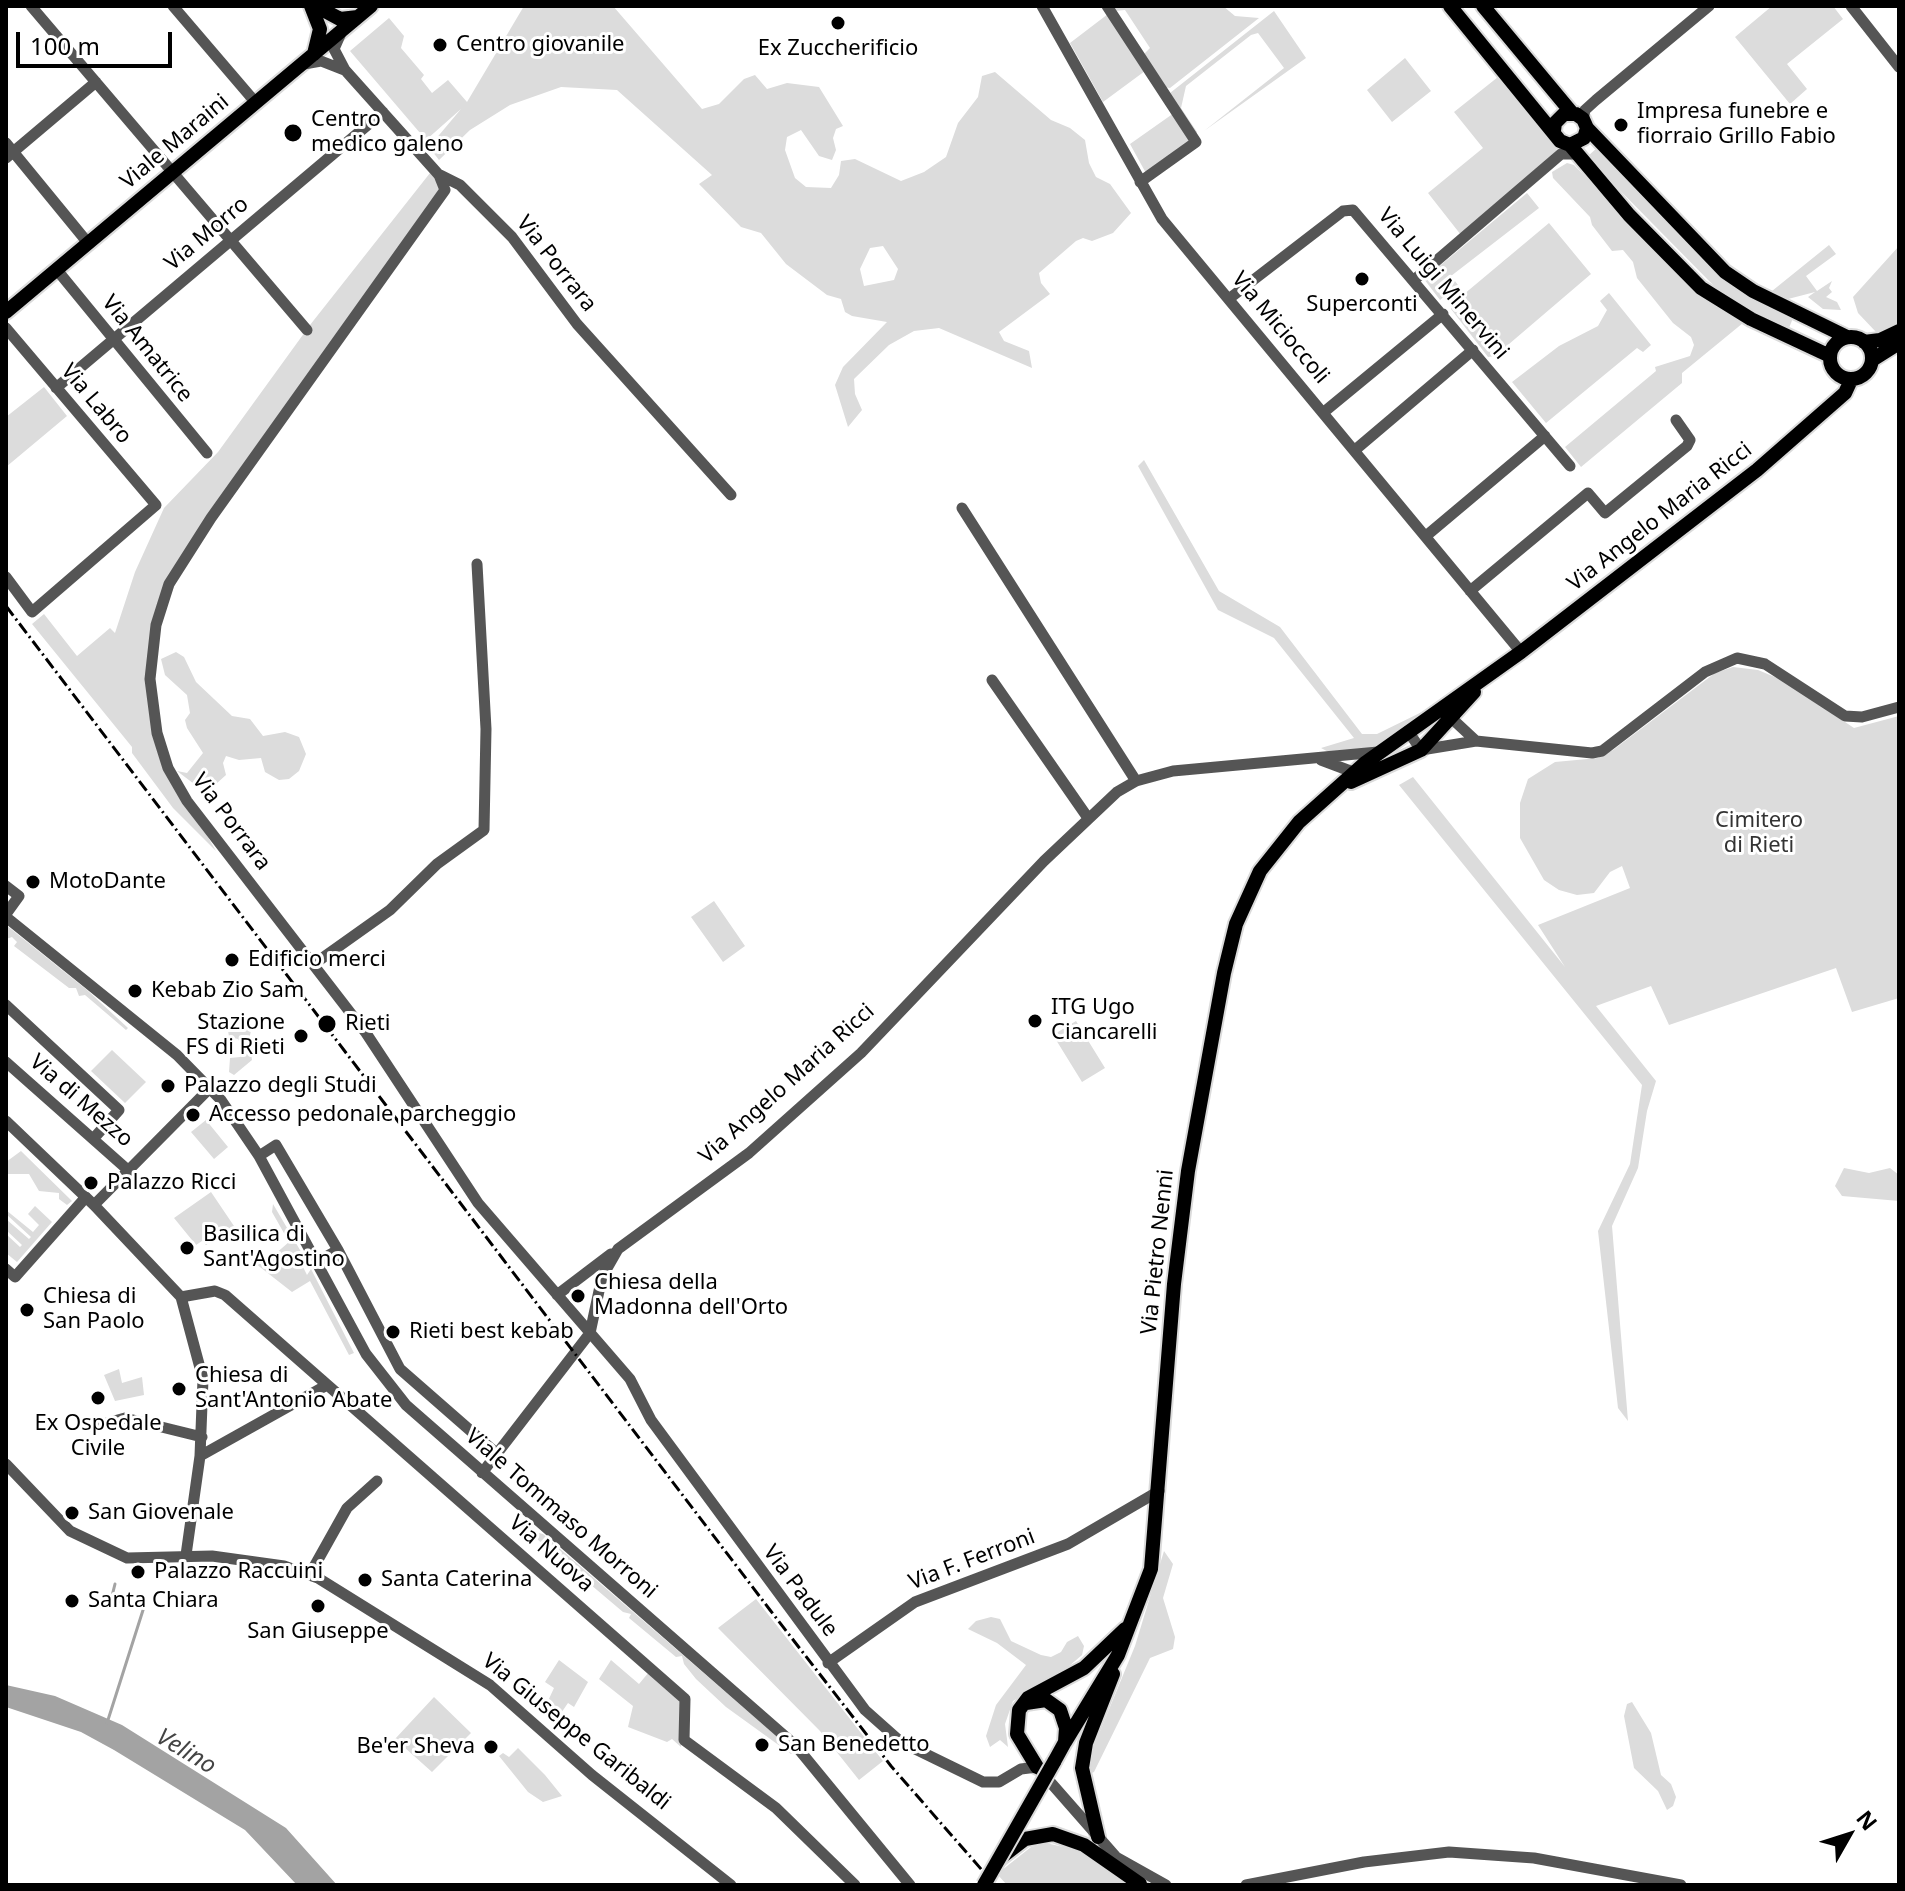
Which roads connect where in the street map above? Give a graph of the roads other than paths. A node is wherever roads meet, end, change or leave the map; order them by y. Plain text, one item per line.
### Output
1 (31, 6) edge
2 (173, 6) edge
3 (314, 6) edge
4 (371, 6) edge
5 (1042, 6) edge
6 (1107, 6) edge
7 (1450, 6) edge
8 (1483, 6) edge
9 (1709, 6) edge
10 (1851, 6) edge
11 (358, 17) junction
12 (343, 30) junction
13 (314, 54) junction
14 (300, 66) junction
15 (1899, 67) edge
16 (345, 70) junction
17 (96, 82) junction
18 (256, 103) junction
19 (383, 112) junction
20 (1581, 120) junction
21 (1564, 145) junction
22 (8, 151) edge
23 (174, 172) junction
24 (439, 175) junction
25 (1140, 182) junction
26 (231, 240) junction
27 (88, 243) junction
28 (57, 270) junction
29 (1414, 280) junction
30 (1230, 298) junction
31 (6, 312) edge
32 (1443, 314) junction
33 (6, 328) edge
34 (307, 330) dead end
35 (1899, 331) edge
36 (1847, 337) junction
37 (114, 339) junction
38 (1864, 342) junction
39 (1899, 343) edge
40 (1473, 350) junction
41 (1830, 356) junction
42 (1872, 360) junction
43 (1851, 380) junction
44 (56, 388) junction
45 (1324, 412) junction
46 (1676, 420) dead end
47 (1545, 436) junction
48 (1355, 450) junction
49 (207, 453) dead end
50 (1570, 466) dead end
51 (731, 495) dead end
52 (962, 508) dead end
53 (1426, 536) junction
54 (477, 564) dead end
55 (6, 577) edge
56 (1470, 591) junction
57 (1521, 652) junction
58 (992, 680) dead end
59 (1484, 680) junction
60 (1899, 707) edge
61 (1439, 709) junction
62 (1452, 718) junction
63 (1408, 731) junction
64 (1476, 741) junction
65 (1387, 747) junction
66 (1421, 750) junction
67 (1316, 758) junction
68 (1403, 760) junction
69 (1329, 764) junction
70 (1358, 774) junction
71 (1136, 781) junction
72 (1340, 787) junction
73 (1088, 818) junction
74 (6, 886) edge
75 (6, 915) edge
76 (314, 964) junction
77 (6, 1005) edge
78 (6, 1062) edge
79 (210, 1088) junction
80 (6, 1121) edge
81 (94, 1138) junction
82 (259, 1156) junction
83 (129, 1171) junction
84 (90, 1201) junction
85 (618, 1249) junction
86 (338, 1250) junction
87 (315, 1263) junction
88 (6, 1269) edge
89 (557, 1295) junction
90 (181, 1297) junction
91 (590, 1333) junction
92 (389, 1353) junction
93 (371, 1362) junction
94 (327, 1385) junction
95 (93, 1427) dead end
96 (202, 1437) junction
97 (496, 1453) junction
98 (200, 1456) junction
99 (6, 1464) edge
100 (482, 1473) junction
101 (377, 1481) dead end
102 (1160, 1491) junction
103 (1138, 1506) junction
104 (1157, 1522) junction
105 (186, 1555) junction
106 (310, 1574) junction
107 (1132, 1622) junction
108 (1118, 1655) junction
109 (828, 1663) junction
110 (1022, 1705) junction
111 (1065, 1742) junction
112 (1037, 1767) junction
113 (1098, 1837) junction
114 (1116, 1857) junction
115 (999, 1859) junction
116 (1278, 1881) edge
117 (907, 1884) edge
118 (731, 1885) edge
119 (855, 1885) edge
120 (984, 1885) edge
121 (1140, 1885) edge
122 (1166, 1885) edge
123 (1246, 1885) edge
124 (1681, 1885) edge

1 - 17 street
2 - 18 street
3 - 11 main road
3 - 13 main road
4 - 11 main road, Viale Maraini
5 - 25 street, Via Micioccoli
6 - 25 street
7 - 21 main road
8 - 20 main road
9 - 20 street
10 - 15 street
11 - 12 main road, Viale Maraini
12 - 13 main road, Viale Maraini
12 - 16 street
13 - 14 main road, Viale Maraini
14 - 16 street
14 - 18 main road, Viale Maraini
16 - 19 street, Via Porrara
17 - 22 street
17 - 23 street
18 - 23 main road, Viale Maraini
19 - 24 street, Via Porrara
19 - 26 street, Via Morro
20 - 21 main road
20 - 21 main road
20 - 36 main road
21 - 29 street
21 - 41 main road
22 - 27 street
23 - 26 street
23 - 27 main road, Viale Maraini
24 - 51 street, Via Porrara
24 - 76 street, Via Porrara
25 - 30 street, Via Micioccoli
26 - 34 street
26 - 37 street, Via Morro
27 - 28 main road, Viale Maraini
28 - 31 main road, Viale Maraini
28 - 37 street, Via Amatrice
29 - 30 street, Via Luigi Minervini
29 - 32 street, Via Luigi Minervini
30 - 45 street, Via Micioccoli
32 - 40 street, Via Luigi Minervini
32 - 45 street
33 - 44 street, Via Labro
35 - 38 main road
36 - 38 main road
36 - 41 main road
37 - 44 street, Via Morro
37 - 49 street, Via Amatrice
38 - 42 main road
39 - 42 main road
40 - 47 street, Via Luigi Minervini
40 - 48 street
41 - 43 main road
42 - 43 main road
43 - 57 main road, Via Angelo Maria Ricci
44 - 55 street, Via Labro
45 - 48 street, Via Micioccoli
46 - 56 street
47 - 50 street, Via Luigi Minervini
47 - 53 street
48 - 53 street, Via Micioccoli
52 - 71 street
53 - 56 street, Via Micioccoli
54 - 76 street
56 - 57 street, Via Micioccoli
57 - 59 main road, Via Angelo Maria Ricci
58 - 73 street
59 - 61 main road, Via Angelo Maria Ricci
59 - 62 main road, Via Angelo Maria Ricci
60 - 64 street
61 - 62 street
61 - 63 main road, Via Angelo Maria Ricci
62 - 64 street
62 - 66 main road, Via Angelo Maria Ricci
63 - 65 main road, Via Angelo Maria Ricci
63 - 66 street
64 - 66 street
65 - 67 street, Via Angelo Maria Ricci
65 - 68 street
65 - 70 main road, Via Angelo Maria Ricci
66 - 68 main road, Via Angelo Maria Ricci
67 - 69 street, Via Angelo Maria Ricci
67 - 71 street, Via Angelo Maria Ricci
68 - 70 main road, Via Angelo Maria Ricci
69 - 70 street, Via Angelo Maria Ricci
69 - 72 street
70 - 72 main road, Via Angelo Maria Ricci
71 - 73 street, Via Angelo Maria Ricci
72 - 102 main road, Via Pietro Nenni
73 - 85 street, Via Angelo Maria Ricci
74 - 75 street
75 - 79 street, Viale Tommaso Morroni
76 - 89 street, Via Porrara
77 - 81 street
78 - 81 street, Via di Mezzo
79 - 82 street, Viale Tommaso Morroni
79 - 83 street
80 - 84 street
81 - 83 street, Via di Mezzo
82 - 86 street
82 - 87 street, Viale Tommaso Morroni
83 - 84 street
84 - 88 street
84 - 90 street
85 - 89 street
85 - 91 street, Via Angelo Maria Ricci
86 - 87 street
86 - 92 street
87 - 93 street, Viale Tommaso Morroni
89 - 91 street, Via Porrara
90 - 94 street, Via Nuova
90 - 96 street
91 - 97 street, Via Angelo Maria Ricci
91 - 109 street, Via Padule
92 - 93 street
92 - 97 street
93 - 100 street, Viale Tommaso Morroni
94 - 98 street
94 - 119 street, Via Nuova
95 - 96 street
96 - 98 street
97 - 100 street, Via Angelo Maria Ricci
98 - 105 street
99 - 105 street, Via Giuseppe Garibaldi
100 - 117 street, Viale Tommaso Morroni
101 - 106 street
102 - 103 street, Via F. Ferroni
102 - 104 main road, Via Pietro Nenni
103 - 104 street
103 - 109 street, Via F. Ferroni
104 - 107 main road, Via Pietro Nenni
105 - 106 street, Via Giuseppe Garibaldi
106 - 118 street, Via Giuseppe Garibaldi
107 - 108 main road, Via Pietro Nenni
107 - 110 main road
108 - 111 main road, Via Pietro Nenni
108 - 113 main road
109 - 112 street, Via Padule
110 - 111 main road
110 - 112 main road
111 - 115 main road, Via Pietro Nenni, bridge
112 - 113 street
113 - 114 street
114 - 121 street
114 - 122 street
115 - 120 main road, bridge
115 - 121 main road
116 - 123 street
116 - 124 street

